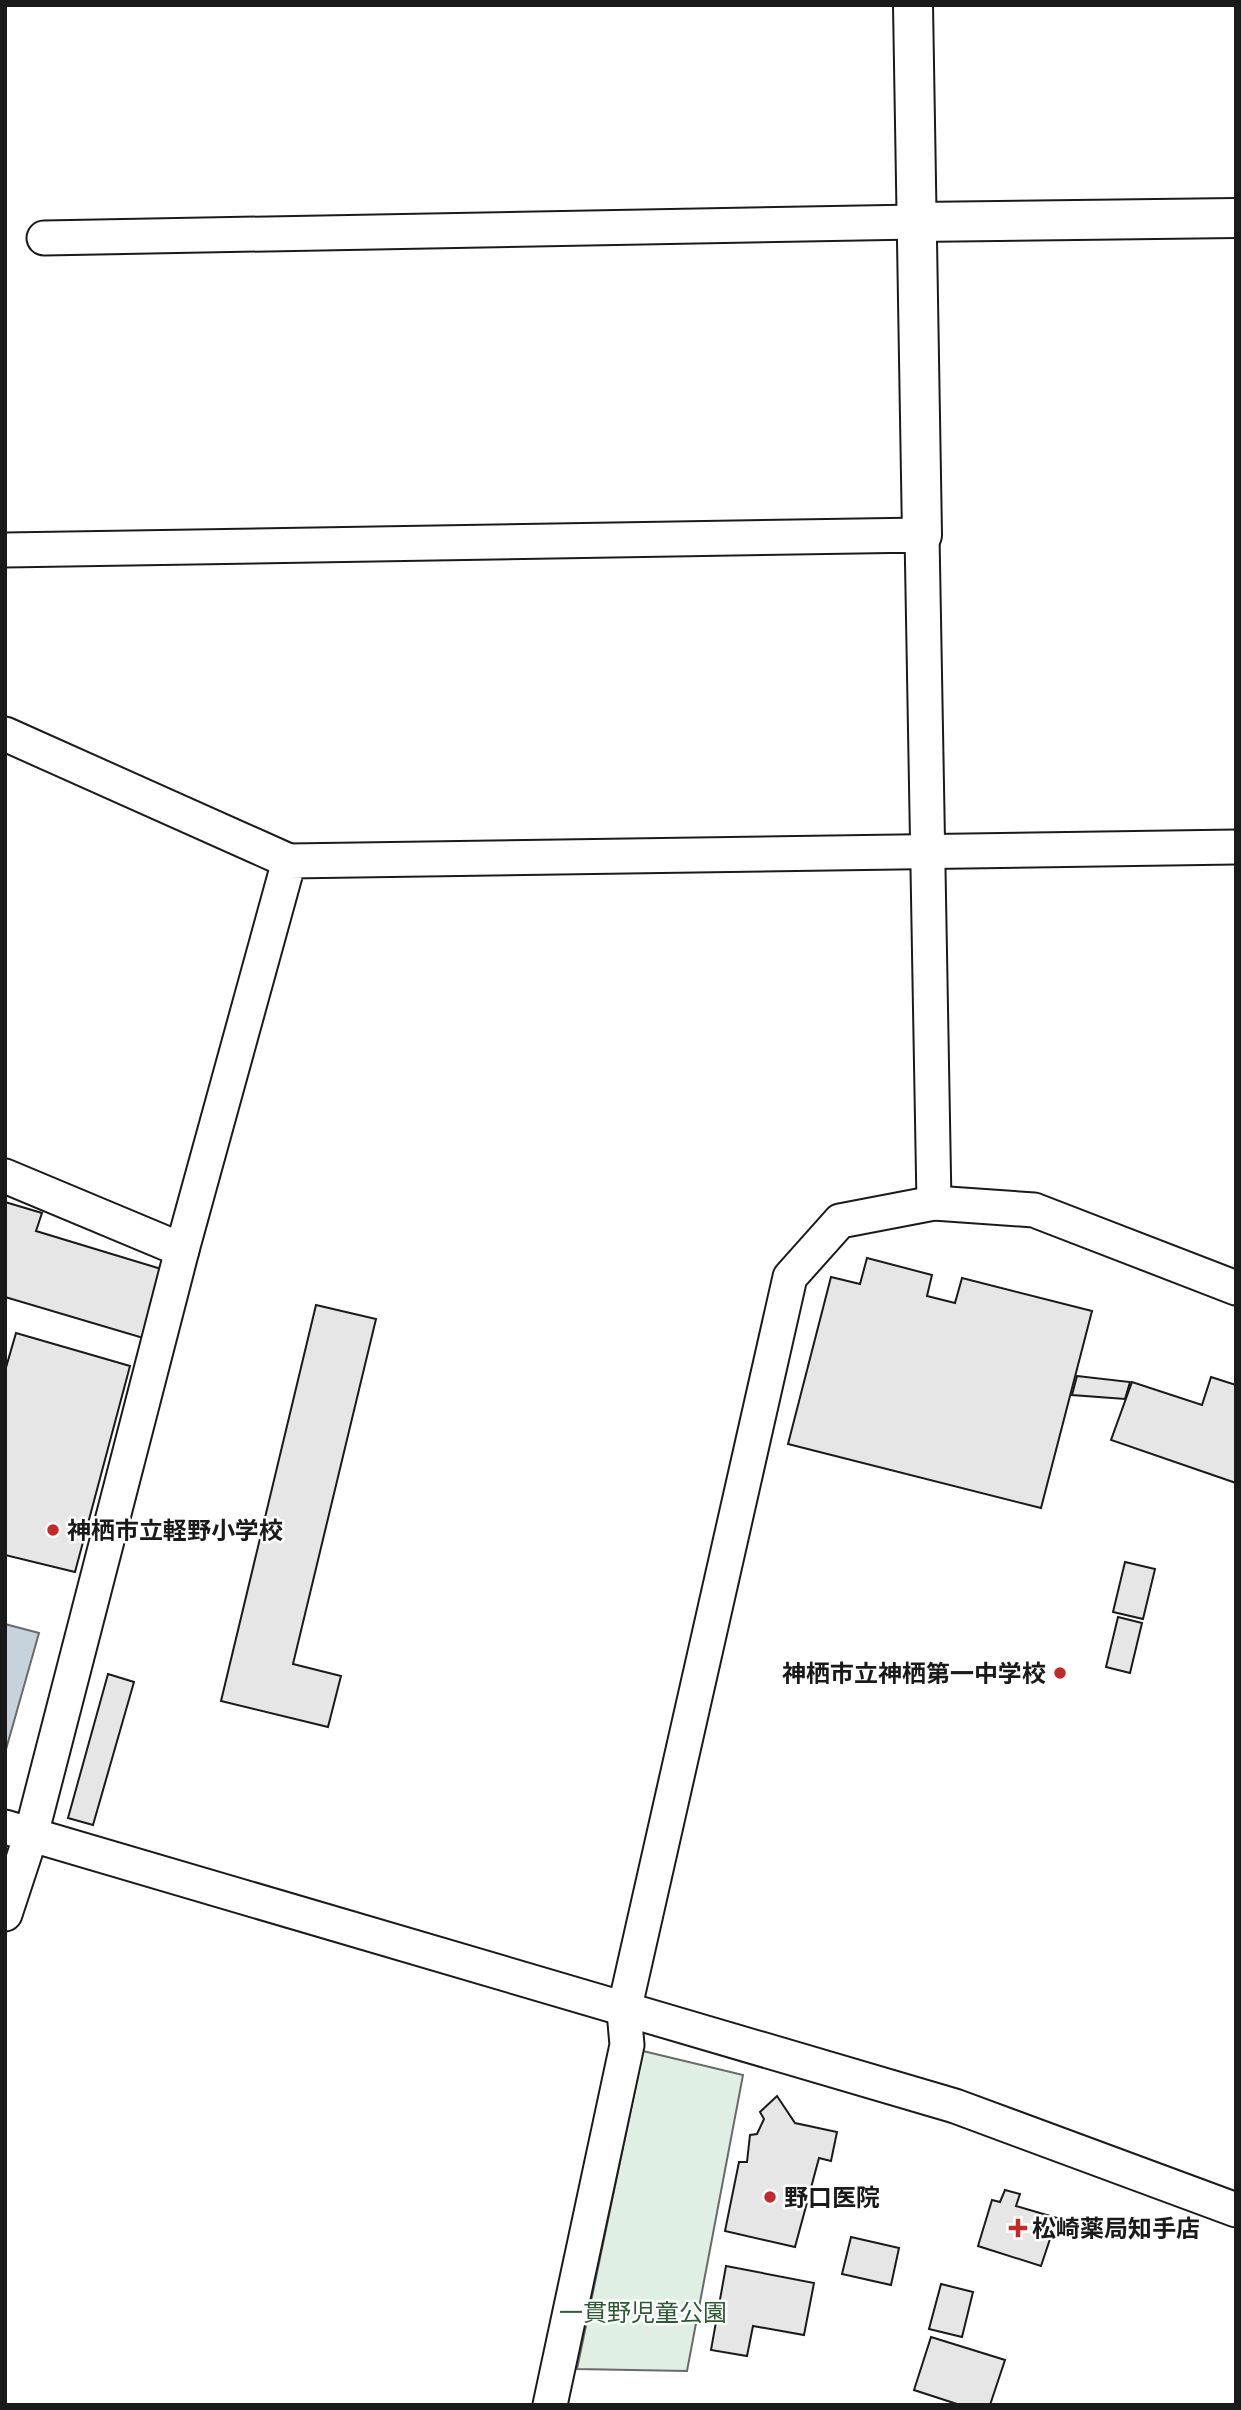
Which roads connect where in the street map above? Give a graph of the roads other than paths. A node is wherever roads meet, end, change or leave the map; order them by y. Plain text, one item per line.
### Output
1 (913, 5) edge
2 (1236, 218) edge
3 (916, 222) junction
4 (44, 238) dead end
5 (922, 535) junction
6 (5, 550) edge
7 (5, 734) edge
8 (1236, 847) edge
9 (928, 849) junction
10 (289, 861) junction
11 (5, 1176) edge
12 (934, 1203) junction
13 (182, 1250) junction
14 (1236, 1288) edge
15 (18, 1831) edge
16 (5, 1914) edge
17 (624, 2011) junction
18 (1236, 2210) edge
19 (550, 2405) edge

1 - 3 street
2 - 3 street
3 - 4 street
3 - 5 street
5 - 6 street
5 - 9 street
7 - 10 street
8 - 9 street
9 - 10 street
9 - 12 street
10 - 13 street
11 - 13 street
12 - 14 street
12 - 17 street
13 - 15 street
15 - 16 street
15 - 17 street
17 - 18 street
17 - 19 street

